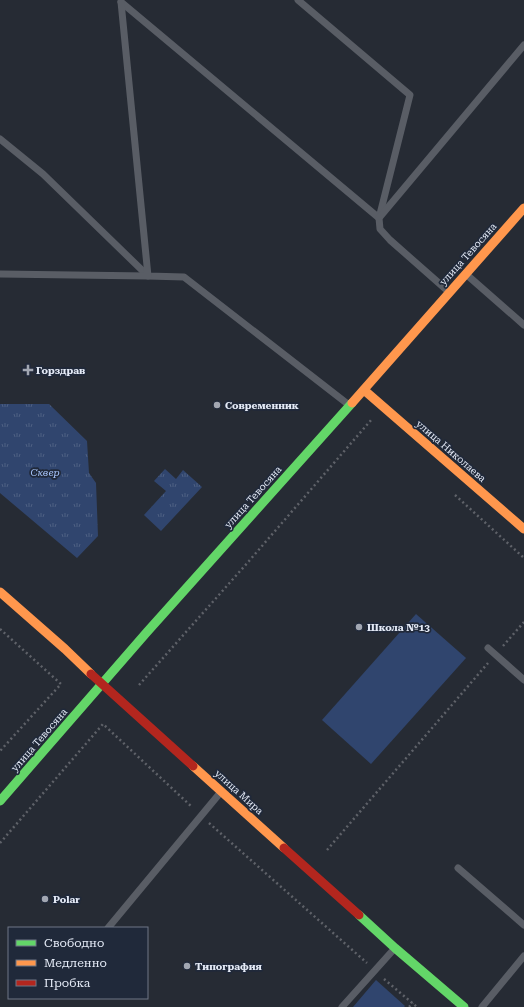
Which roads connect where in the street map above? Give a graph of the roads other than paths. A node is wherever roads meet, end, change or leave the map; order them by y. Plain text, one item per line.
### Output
1 (298, 0) edge
2 (121, 1) edge
3 (524, 45) edge
4 (0, 139) edge
5 (524, 208) edge
6 (379, 218) junction
7 (0, 274) edge
8 (466, 274) junction
9 (148, 276) junction
10 (449, 293) junction
11 (524, 325) edge
12 (364, 390) junction
13 (350, 406) junction
14 (524, 529) edge
15 (0, 592) edge
16 (488, 648) dead end
17 (524, 680) edge
18 (102, 684) junction
19 (222, 791) junction
20 (0, 801) edge
21 (458, 868) dead end
22 (524, 925) edge
23 (109, 927) edge
24 (395, 948) junction
25 (524, 956) edge
26 (342, 1007) edge
27 (464, 1007) edge
28 (482, 1007) edge

1 - 6 lane
2 - 6 lane
2 - 9 lane
3 - 6 lane
4 - 9 lane
5 - 8 main road, улица Тевосяна
6 - 10 lane
7 - 9 lane
8 - 10 main road, улица Тевосяна
8 - 11 lane
9 - 13 lane
10 - 12 main road, улица Тевосяна
12 - 13 main road, улица Тевосяна
12 - 14 main road, улица Николаева
13 - 18 main road, улица Тевосяна
15 - 18 main road, улица Мира
16 - 17 lane
18 - 19 main road, улица Мира
18 - 20 main road, улица Тевосяна
19 - 23 lane
19 - 24 main road, улица Мира
21 - 22 lane
24 - 26 lane
24 - 27 main road, улица Мира
25 - 28 lane

